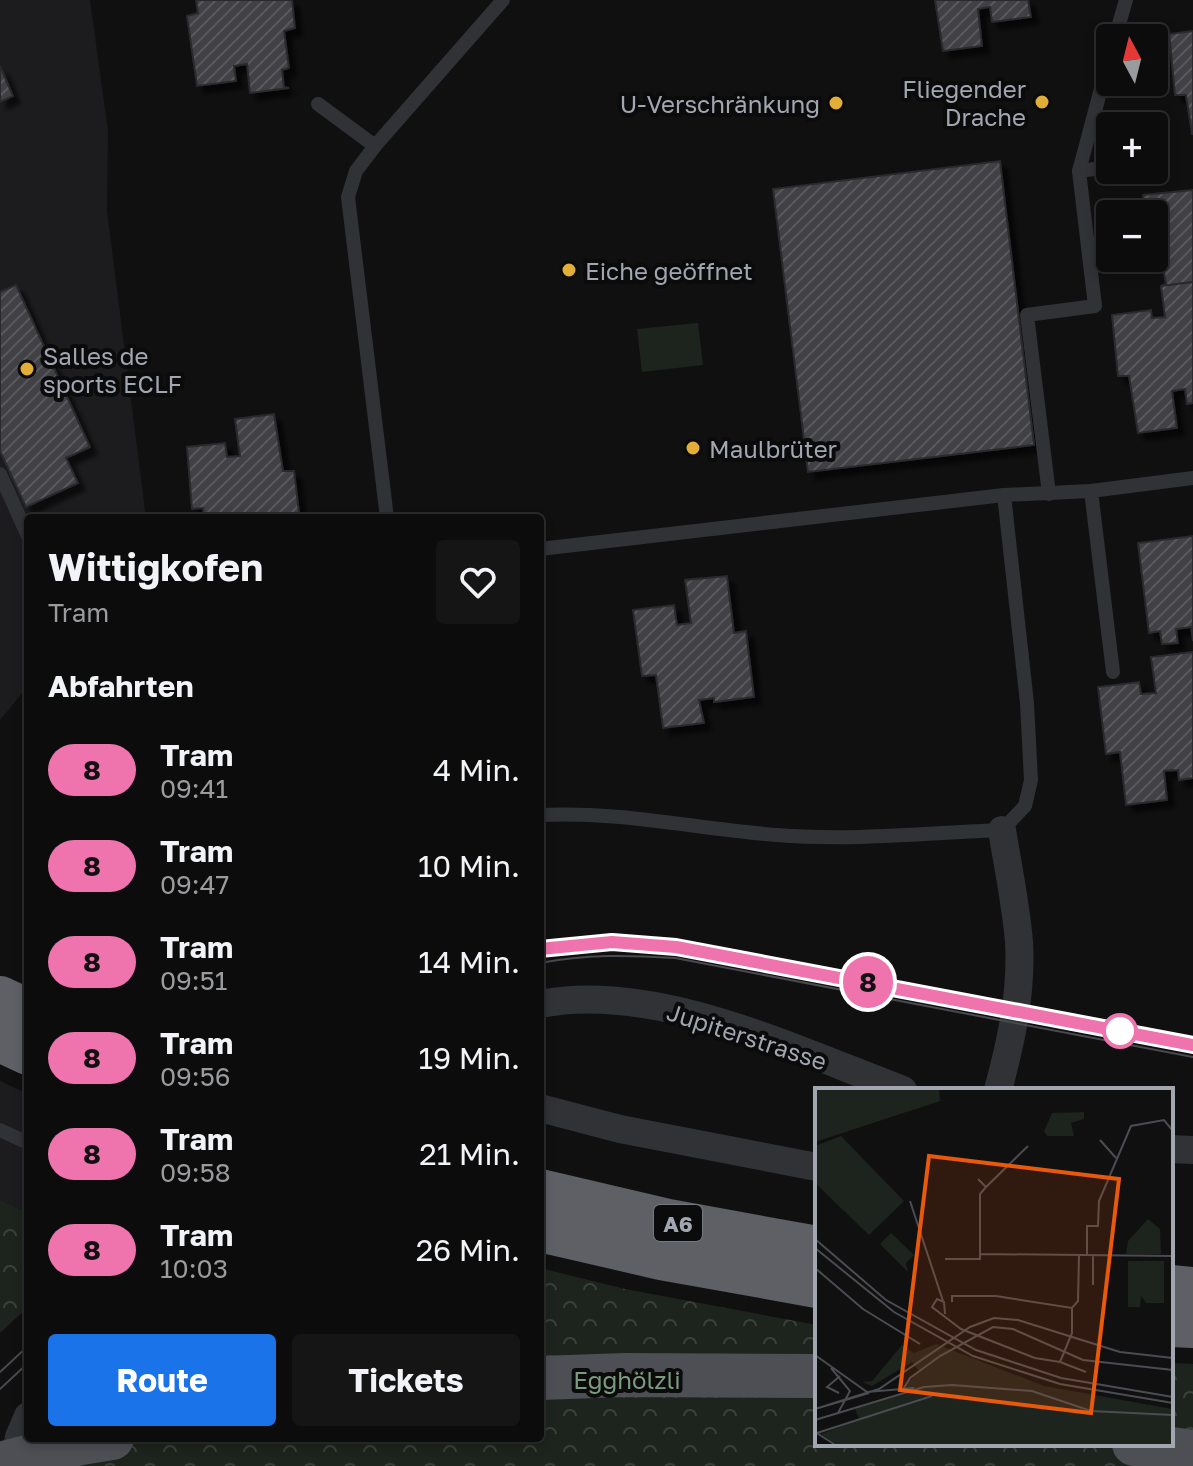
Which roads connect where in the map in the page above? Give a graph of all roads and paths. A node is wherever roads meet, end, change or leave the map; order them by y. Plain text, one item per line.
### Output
1 (503, 0) edge
2 (1126, 0) edge
3 (1119, 24) edge
4 (1099, 96) edge
5 (318, 104) dead end
6 (375, 146) junction
7 (1096, 169) edge
8 (1079, 171) junction
9 (0, 474) edge
10 (1193, 478) edge
11 (1091, 491) junction
12 (1049, 494) junction
13 (1004, 495) junction
14 (387, 514) edge
15 (24, 527) edge
16 (544, 549) edge
17 (1113, 672) dead end
18 (544, 815) edge
19 (1002, 830) junction
20 (0, 998) edge
21 (544, 1004) edge
22 (24, 1009) edge
23 (0, 1040) edge
24 (24, 1051) edge
25 (898, 1088) edge
26 (998, 1088) edge
27 (544, 1109) edge
28 (0, 1130) edge
29 (24, 1141) edge
30 (1173, 1149) edge
31 (1193, 1150) edge
32 (815, 1167) edge
33 (544, 1192) edge
34 (544, 1231) edge
35 (815, 1248) edge
36 (815, 1286) edge
37 (1173, 1287) edge
38 (1193, 1289) edge
39 (1173, 1325) edge
40 (1193, 1326) edge
41 (815, 1376) edge
42 (544, 1378) edge
43 (24, 1425) edge
44 (96, 1442) edge
45 (131, 1442) edge
46 (1149, 1446) edge
47 (1193, 1452) edge
48 (10, 1463) edge
49 (86, 1466) edge

1 - 6 lane
2 - 3 lane
4 - 8 lane
5 - 6 lane
6 - 14 lane
7 - 8 lane
8 - 12 lane
9 - 15 lane
10 - 11 lane
11 - 12 lane
11 - 17 lane
12 - 13 lane
13 - 16 lane
13 - 19 lane
18 - 19 lane
19 - 26 street
20 - 22 highway
21 - 25 street, Jupiterstrasse
23 - 24 highway
27 - 32 street
28 - 29 lane
30 - 31 street
33 - 35 highway, A6
34 - 36 highway, A6
37 - 38 highway
39 - 40 highway
41 - 42 main road
43 - 48 street
44 - 48 main road
45 - 49 main road
46 - 47 main road

